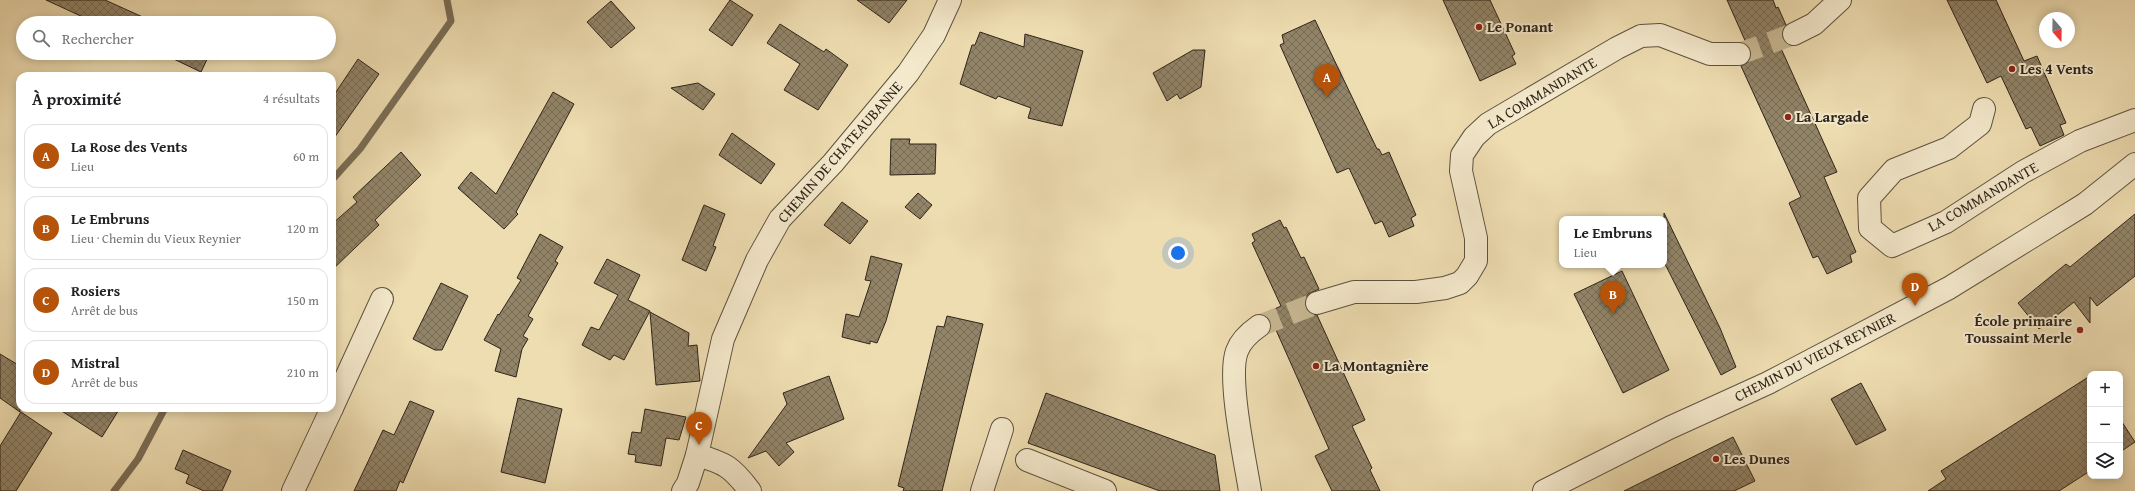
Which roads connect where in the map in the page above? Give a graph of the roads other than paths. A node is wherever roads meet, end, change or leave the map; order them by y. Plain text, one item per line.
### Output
1 (950, 0) edge
2 (1840, 0) edge
3 (1794, 34) tunnel mouth
4 (1739, 54) tunnel mouth
5 (1984, 109) dead end
6 (2135, 120) edge
7 (2135, 164) edge
8 (382, 299) dead end
9 (1317, 303) tunnel mouth
10 (1259, 326) tunnel mouth
11 (336, 399) edge
12 (330, 412) edge
13 (1002, 429) dead end
14 (697, 455) junction
15 (1027, 460) dead end
16 (293, 491) edge
17 (683, 491) edge
18 (750, 491) edge
19 (982, 491) edge
20 (1105, 491) edge
21 (1250, 491) edge
22 (1544, 491) edge

1 - 14 street, CHEMIN DE CHATEAUBANNE
2 - 3 street
4 - 9 street, LA COMMANDANTE
5 - 6 street, LA COMMANDANTE
7 - 22 street, CHEMIN DU VIEUX REYNIER
8 - 11 street
10 - 21 street
12 - 16 street
13 - 19 street
14 - 17 street, CHEMIN DE CHATEAUBANNE
14 - 18 street
15 - 20 street

